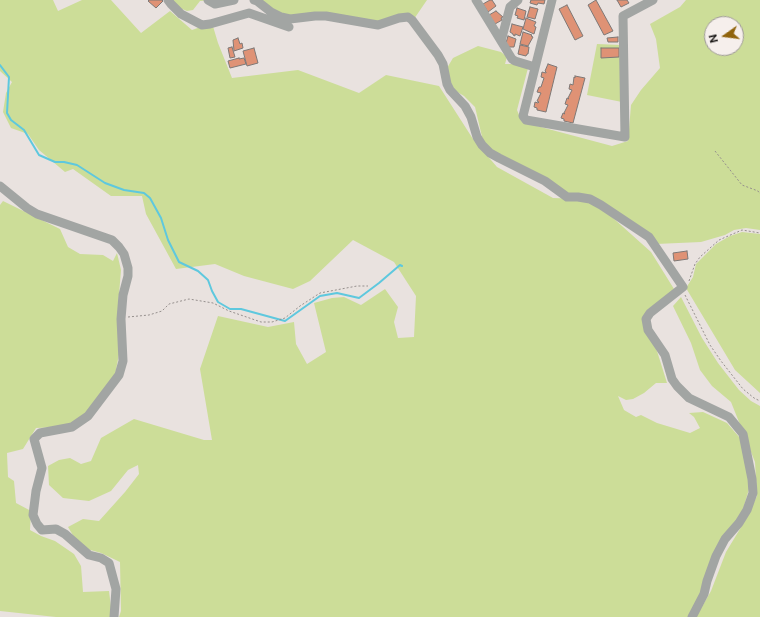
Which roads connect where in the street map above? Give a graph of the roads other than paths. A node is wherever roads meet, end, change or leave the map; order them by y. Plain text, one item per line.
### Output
1 (168, 0) edge
2 (208, 0) edge
3 (234, 0) edge
4 (254, 0) edge
5 (476, 0) edge
6 (518, 0) edge
7 (552, 0) edge
8 (653, 0) edge
9 (641, 3) edge
10 (289, 27) dead end
11 (501, 41) junction
12 (534, 67) junction
13 (0, 186) edge
14 (114, 617) edge
15 (692, 617) edge

1 - 10 street
2 - 3 street
4 - 15 street
5 - 11 street
6 - 11 street
7 - 12 street
8 - 9 street
9 - 12 street
11 - 12 street
13 - 14 street

